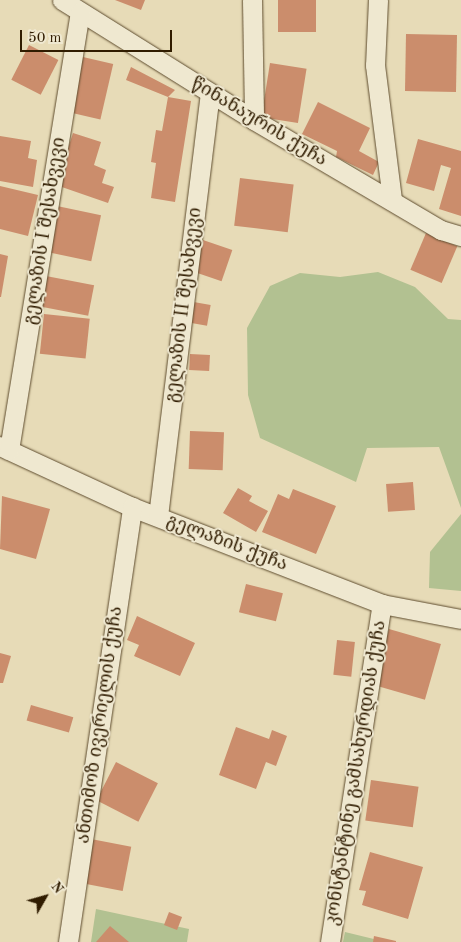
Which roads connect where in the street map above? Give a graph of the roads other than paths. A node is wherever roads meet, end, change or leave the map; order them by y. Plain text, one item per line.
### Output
1 (62, 0) edge
2 (252, 0) edge
3 (378, 0) edge
4 (80, 13) junction
5 (210, 94) junction
6 (254, 120) junction
7 (392, 200) junction
8 (461, 236) edge
9 (4, 448) edge
10 (132, 507) junction
11 (158, 516) junction
12 (382, 604) junction
13 (461, 620) edge
14 (68, 942) edge
15 (330, 942) edge

1 - 4 street, წინანაურის ქუჩა
2 - 6 street
3 - 7 street
4 - 5 street, წინანაურის ქუჩა
4 - 9 street, გელაზის I შესახვევი
5 - 6 street, წინანაურის ქუჩა
5 - 11 street, გელაზის II შესახვევი
6 - 7 street, წინანაურის ქუჩა
7 - 8 street, წინანაურის ქუჩა
9 - 10 street, გელაზის ქუჩა
10 - 11 street, გელაზის ქუჩა
10 - 14 street, ანთიმოზ ივერიელის ქუჩა
11 - 12 street, გელაზის ქუჩა
12 - 13 street, გელაზის ქუჩა
12 - 15 street, კონსტანტინე გამსახურდიას ქუჩა

